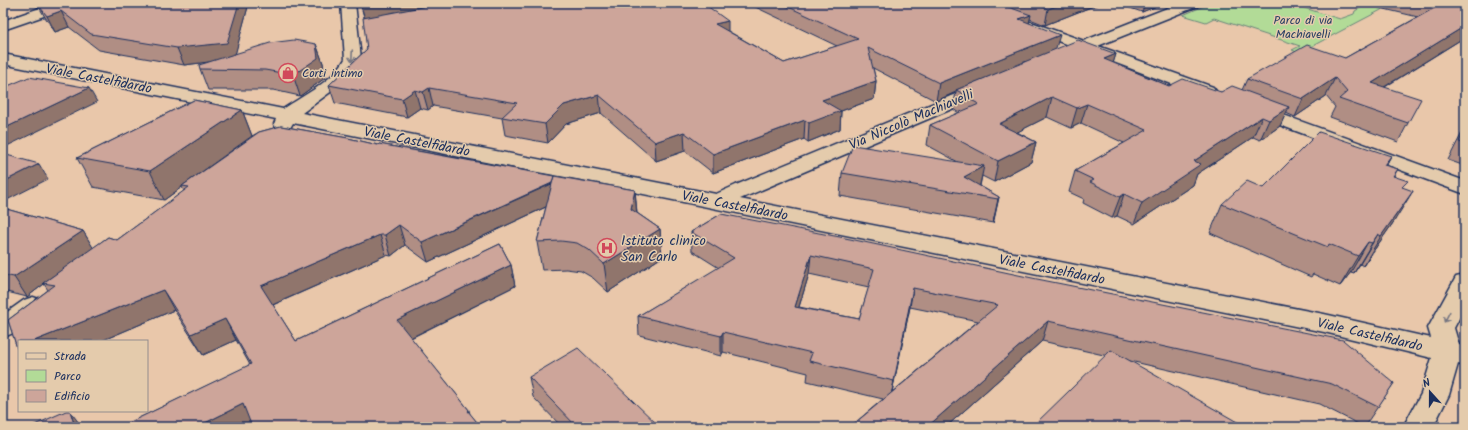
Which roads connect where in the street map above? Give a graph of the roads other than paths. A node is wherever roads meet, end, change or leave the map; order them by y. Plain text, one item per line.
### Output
1 (68, 3) edge
2 (348, 3) edge
3 (1193, 3) edge
4 (1013, 19) edge
5 (3, 26) edge
6 (1086, 46) junction
7 (3, 59) edge
8 (1046, 62) edge
9 (995, 84) edge
10 (1220, 96) edge
11 (1242, 104) edge
12 (288, 115) junction
13 (267, 138) edge
14 (1465, 188) edge
15 (718, 202) junction
16 (1465, 283) edge
17 (48, 296) edge
18 (3, 328) edge
19 (1459, 351) edge
20 (1418, 427) edge

1 - 5 street
2 -> 12 street
3 - 6 street
4 - 6 street
6 - 8 street
6 - 10 street
7 - 12 street, Viale Castelfidardo
9 - 15 street, Via Niccolò Machiavelli
11 - 14 street
12 - 13 street
12 - 15 street, Viale Castelfidardo
15 - 19 street, Viale Castelfidardo
16 -> 19 street
17 - 18 street
19 - 20 street

